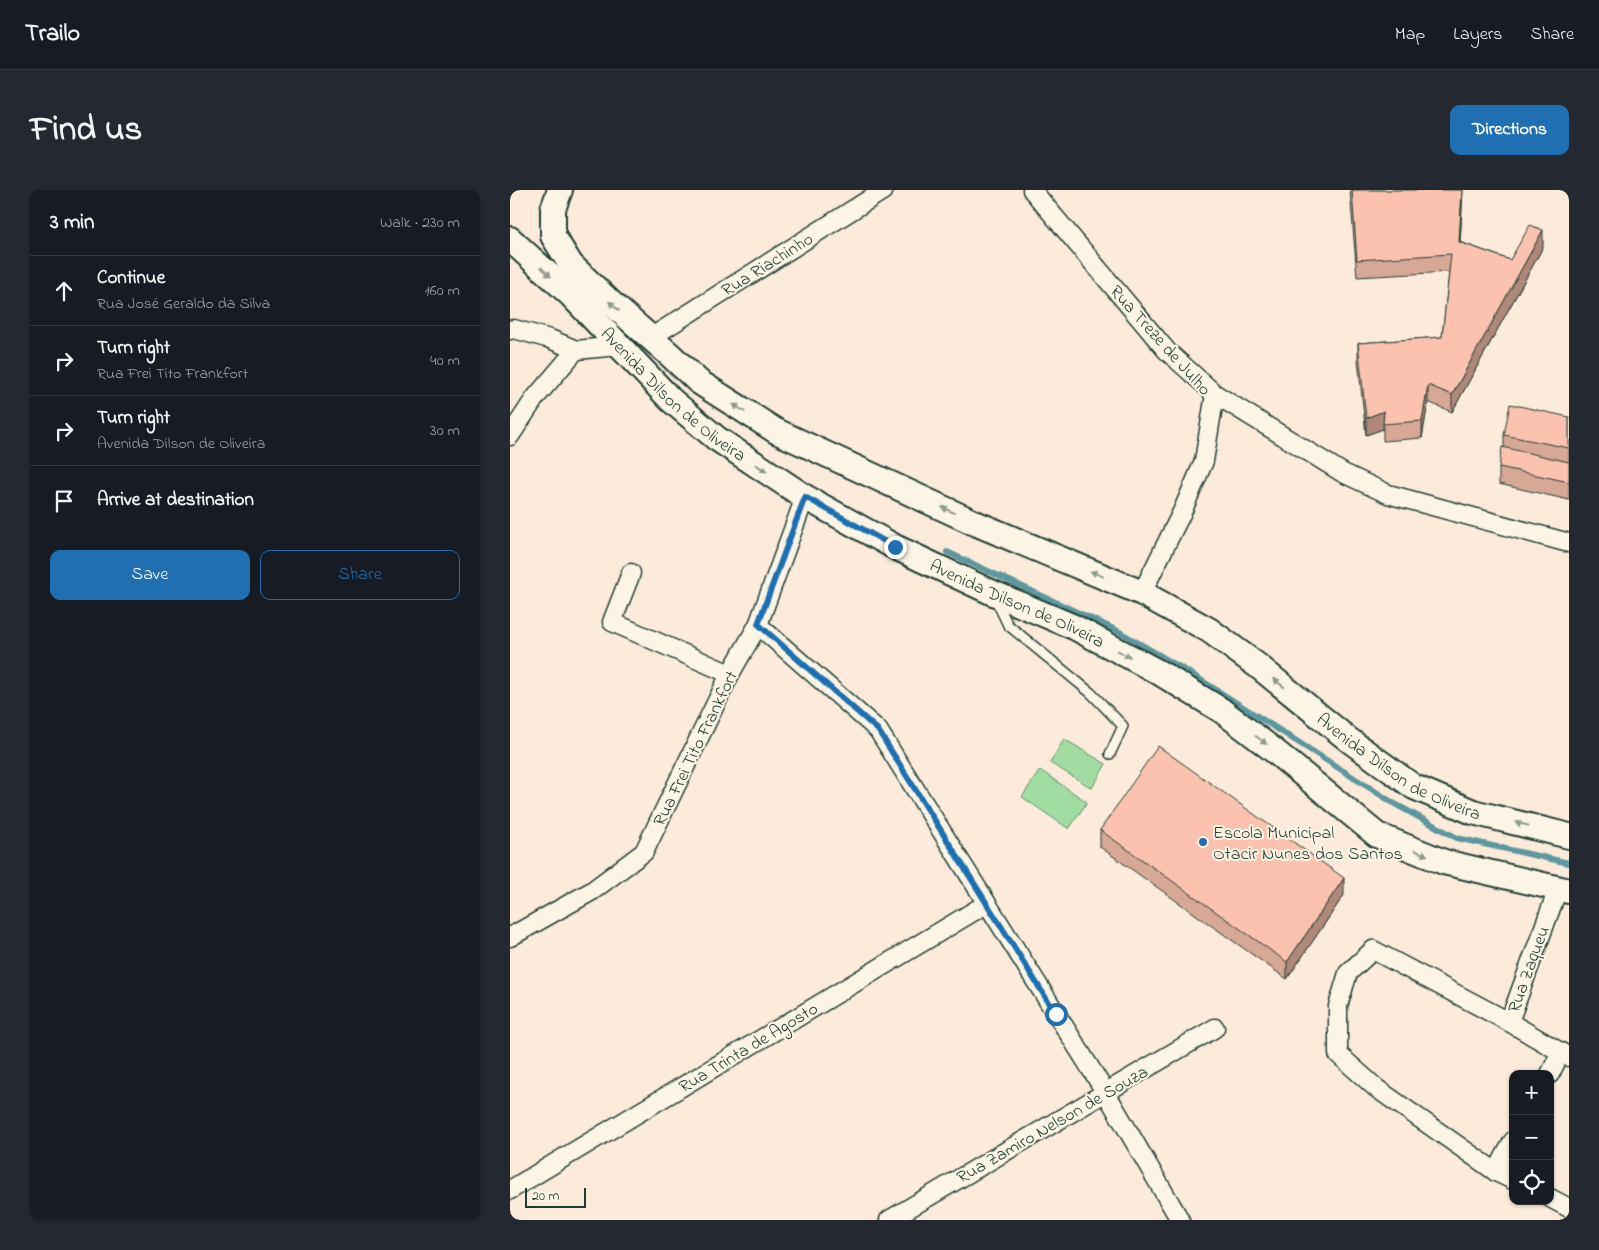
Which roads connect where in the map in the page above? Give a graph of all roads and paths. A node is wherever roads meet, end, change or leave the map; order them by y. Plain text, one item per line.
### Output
1 (560, 190) edge
2 (884, 190) edge
3 (1032, 190) edge
4 (510, 239) edge
5 (510, 330) edge
6 (650, 338) junction
7 (618, 346) junction
8 (576, 350) junction
9 (1215, 394) junction
10 (510, 436) edge
11 (805, 497) junction
12 (1569, 543) edge
13 (631, 573) dead end
14 (993, 593) junction
15 (1142, 593) junction
16 (758, 624) junction
17 (730, 674) junction
18 (1110, 754) dead end
19 (1569, 836) edge
20 (1564, 890) edge
21 (986, 904) junction
22 (510, 937) edge
23 (1509, 1022) junction
24 (1215, 1028) dead end
25 (1565, 1054) edge
26 (1553, 1070) edge
27 (1106, 1093) junction
28 (1509, 1148) edge
29 (1496, 1172) junction
30 (1509, 1178) edge
31 (510, 1190) edge
32 (1554, 1200) edge
33 (1569, 1208) edge
34 (889, 1220) edge
35 (1180, 1220) edge

6 -> 1 main road, Avenida Dilson de Oliveira
2 - 6 street, Rua Riachinho
3 - 9 street, Rua Treze de Julho
4 -> 7 main road, Avenida Dilson de Oliveira
5 - 8 street
15 -> 6 main road, Avenida Dilson de Oliveira
7 - 8 street
7 -> 11 main road, Avenida Dilson de Oliveira
8 - 10 street
9 - 12 street
9 - 15 street, Rua Treze de Julho
11 - 14 main road, Avenida Dilson de Oliveira
11 - 16 street, Rua Frei Tito Frankfort
13 - 17 street
14 - 18 lane
14 -> 20 main road, Avenida Dilson de Oliveira
19 -> 15 main road, Avenida Dilson de Oliveira
16 - 17 street, Rua Frei Tito Frankfort
16 - 21 street
17 - 22 street, Rua Frei Tito Frankfort
20 - 23 street, Rua Zaqueu
21 - 27 street
21 - 31 street, Rua Trinta de Agosto
23 - 25 street
23 - 29 street
24 - 27 street, Rua Zamiro Nelson de Souza
25 - 26 street
27 - 34 street, Rua Zamiro Nelson de Souza
27 - 35 street
28 - 29 street
29 - 30 street
32 - 33 street

